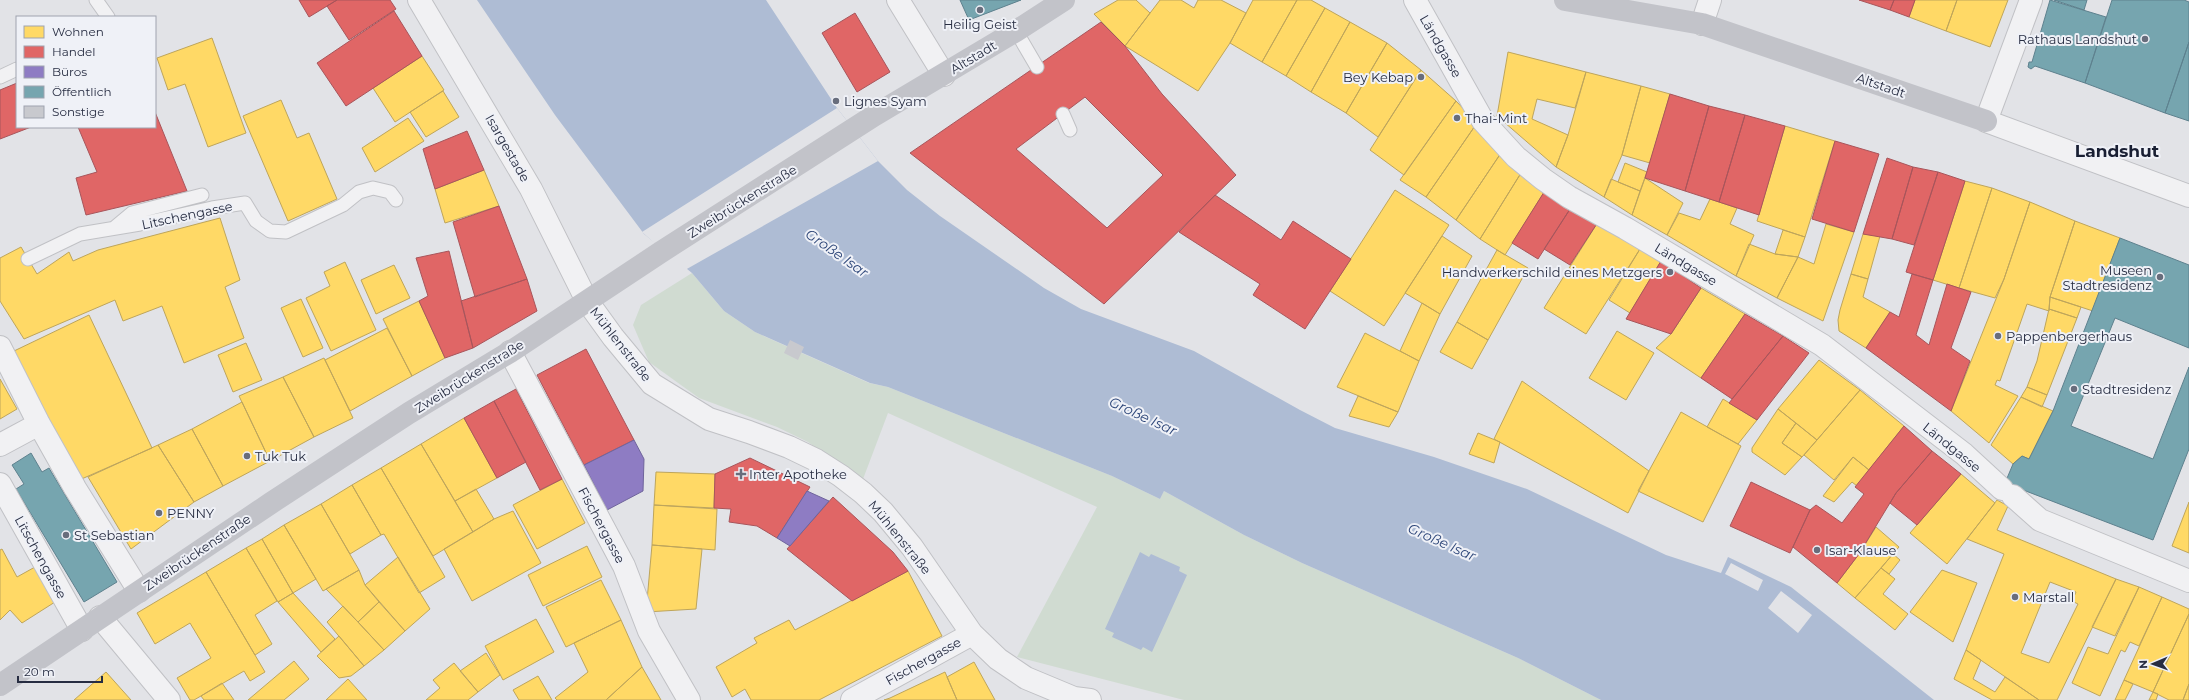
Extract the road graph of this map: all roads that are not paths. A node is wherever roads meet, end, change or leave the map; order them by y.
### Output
1 (96, 0) edge
2 (419, 0) edge
3 (898, 0) edge
4 (1064, 0) edge
5 (1415, 0) edge
6 (1565, 0) edge
7 (1710, 0) edge
8 (2032, 0) edge
9 (107, 16) edge
10 (1702, 24) junction
11 (1016, 31) junction
12 (1037, 67) dead end
13 (16, 69) edge
14 (944, 75) junction
15 (0, 77) edge
16 (1063, 114) dead end
17 (1986, 121) junction
18 (1070, 130) dead end
19 (202, 195) dead end
20 (2189, 196) edge
21 (396, 200) dead end
22 (114, 228) junction
23 (28, 259) dead end
24 (588, 301) junction
25 (0, 347) edge
26 (510, 352) junction
27 (39, 424) junction
28 (0, 444) edge
29 (0, 484) edge
30 (2189, 581) edge
31 (139, 591) junction
32 (100, 617) junction
33 (82, 630) junction
34 (972, 634) junction
35 (0, 685) edge
36 (169, 700) edge
37 (689, 700) edge
38 (852, 700) edge
39 (1090, 700) edge

1 - 9 lane
2 - 24 street, Isargestade
3 - 14 street
4 - 11 street, Altstadt
5 - 30 street, Ländgasse
6 - 10 street, Altstadt
7 - 10 street
8 - 17 street
10 - 17 street, Altstadt
11 - 12 lane
11 - 14 street, Altstadt
13 - 15 lane
14 - 24 street, Zweibrückenstraße
16 - 18 lane
17 - 20 street, Altstadt
19 - 22 lane
21 - 22 lane, Litschengasse
22 - 23 lane, Litschengasse
24 - 26 street, Zweibrückenstraße
24 - 34 street, Mühlenstraße
25 - 27 street
26 - 31 street, Zweibrückenstraße
26 - 37 street, Fischergasse
27 - 28 street
27 - 31 street
29 - 33 street, Litschengasse
31 - 32 street, Zweibrückenstraße
32 - 33 street, Zweibrückenstraße
32 - 36 street
33 - 35 street, Zweibrückenstraße
34 - 38 street, Fischergasse
34 - 39 street, Mühlenstraße

